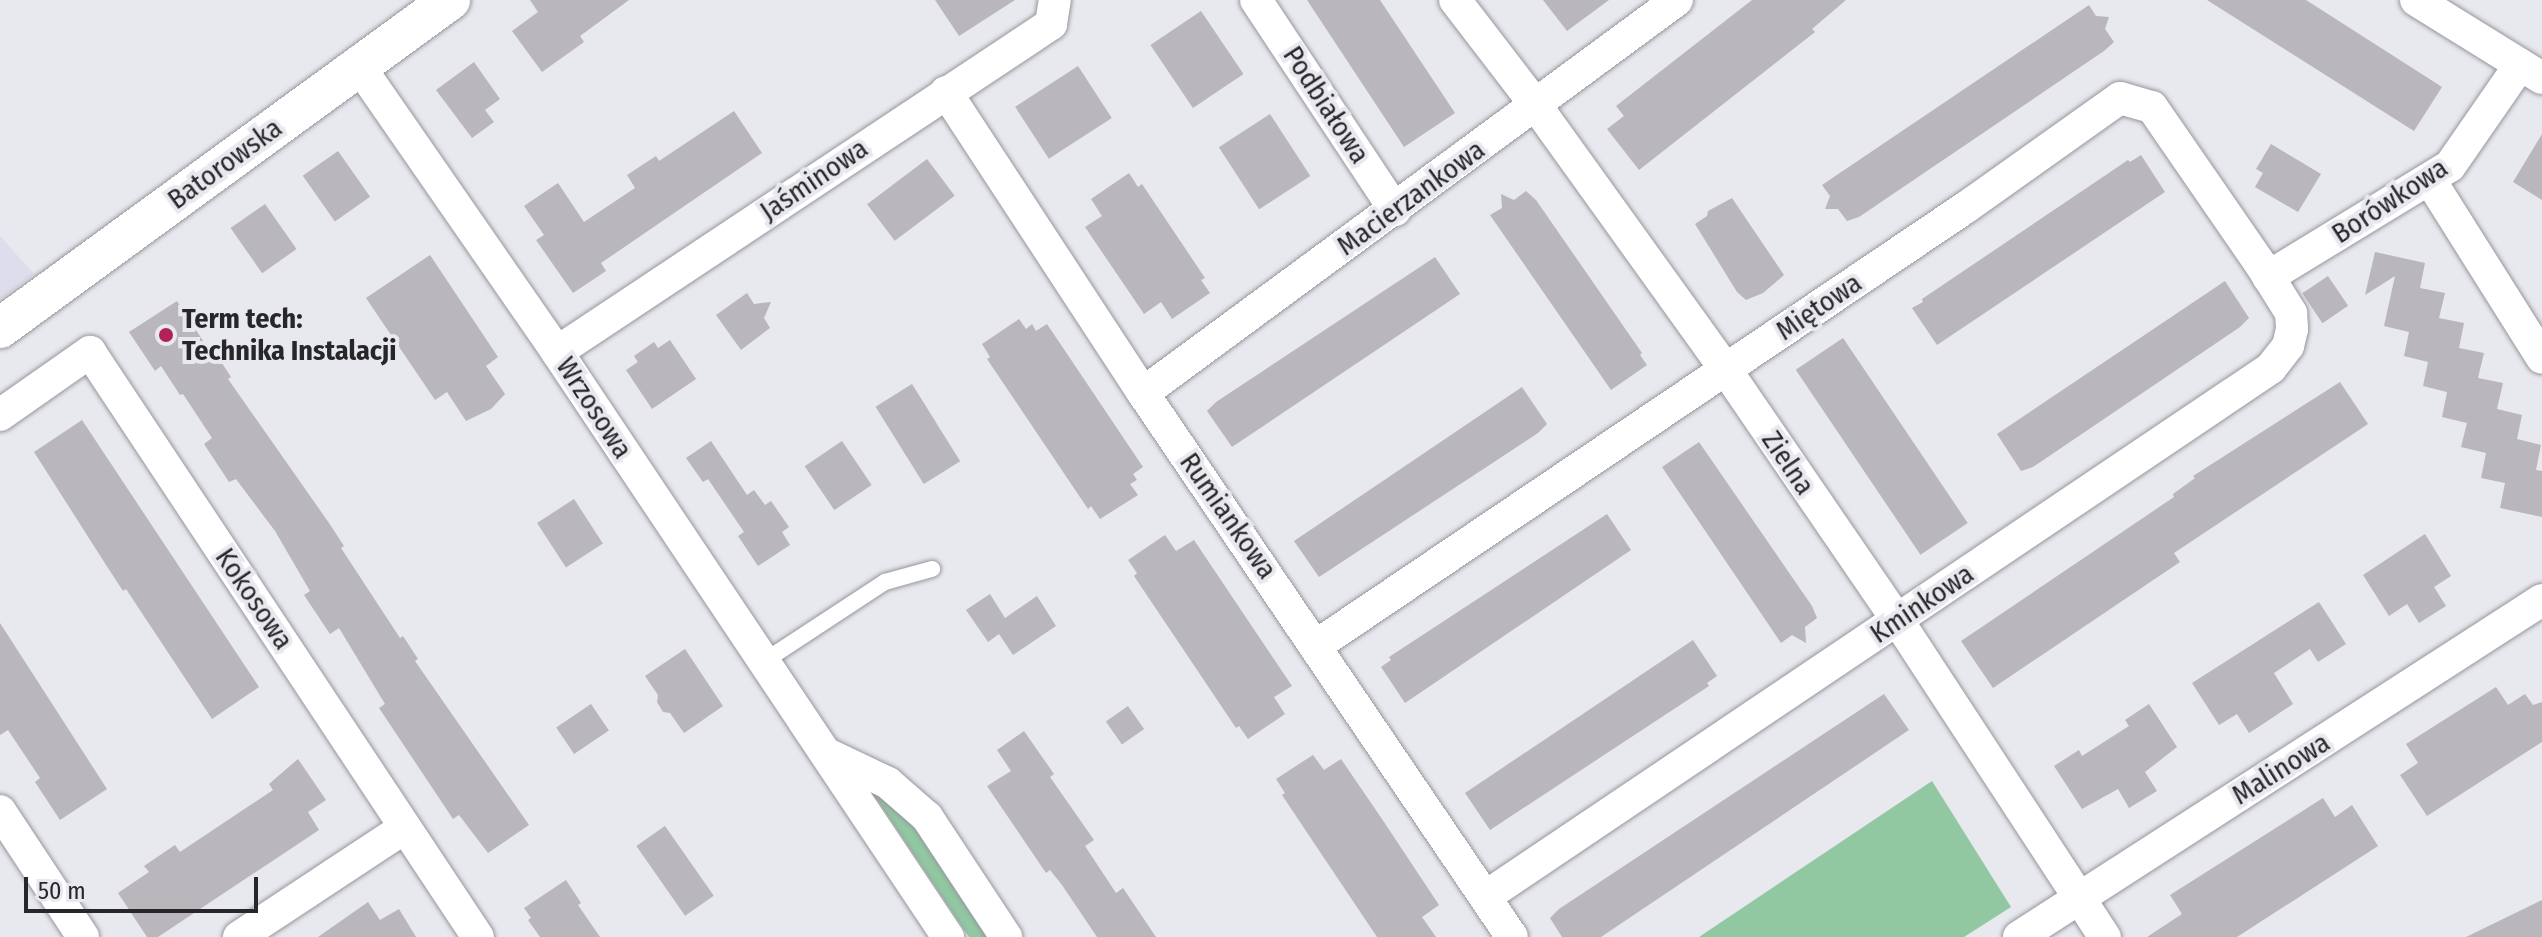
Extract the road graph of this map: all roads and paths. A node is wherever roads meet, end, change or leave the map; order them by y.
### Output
1 (450, 0) edge
2 (1055, 0) edge
3 (1256, 0) edge
4 (1455, 0) edge
5 (2416, 0) edge
6 (1671, 2) edge
7 (359, 66) junction
8 (2531, 72) edge
9 (946, 92) junction
10 (1537, 107) junction
11 (2430, 180) junction
12 (1395, 210) junction
13 (2268, 277) junction
14 (0, 328) edge
15 (557, 352) junction
16 (2542, 358) edge
17 (1726, 370) junction
18 (1143, 393) junction
19 (0, 415) edge
20 (932, 569) dead end
21 (2542, 600) edge
22 (1898, 621) junction
23 (1317, 645) junction
24 (763, 662) junction
25 (824, 752) junction
26 (0, 811) edge
27 (404, 828) junction
28 (1485, 897) junction
29 (2078, 899) junction
30 (83, 937) edge
31 (239, 937) edge
32 (478, 937) edge
33 (948, 937) edge
34 (1006, 937) edge
35 (1512, 937) edge
36 (2019, 937) edge
37 (2105, 937) edge

1 - 7 street, Batorowska
2 - 9 street, Jaśminowa
3 - 12 street, Podbiałowa
4 - 10 street, Zielna
5 - 8 street
6 - 10 street, Macierzankowa
7 - 14 street, Batorowska
7 - 15 street, Wrzosowa
8 - 11 street, Borówkowa
9 - 15 street, Jaśminowa
9 - 18 street, Rumiankowa
10 - 12 street, Macierzankowa
10 - 17 street, Zielna
11 - 13 street, Borówkowa
11 - 16 street
12 - 18 street, Macierzankowa
13 - 17 street, Miętowa
13 - 22 street, Kminkowa
15 - 24 street, Wrzosowa
17 - 22 street, Zielna
17 - 23 street, Miętowa
18 - 23 street, Rumiankowa
19 - 27 street, Kokosowa
20 - 24 lane
21 - 29 street, Malinowa
22 - 28 street, Kminkowa
22 - 29 street, Zielna
23 - 28 street, Rumiankowa
24 - 25 street, Wrzosowa
25 - 33 street, Wrzosowa
25 - 34 street
26 - 30 street
27 - 31 street
27 - 32 street, Kokosowa
28 - 35 street, Rumiankowa
29 - 36 street, Malinowa
29 - 37 street, Zielna

